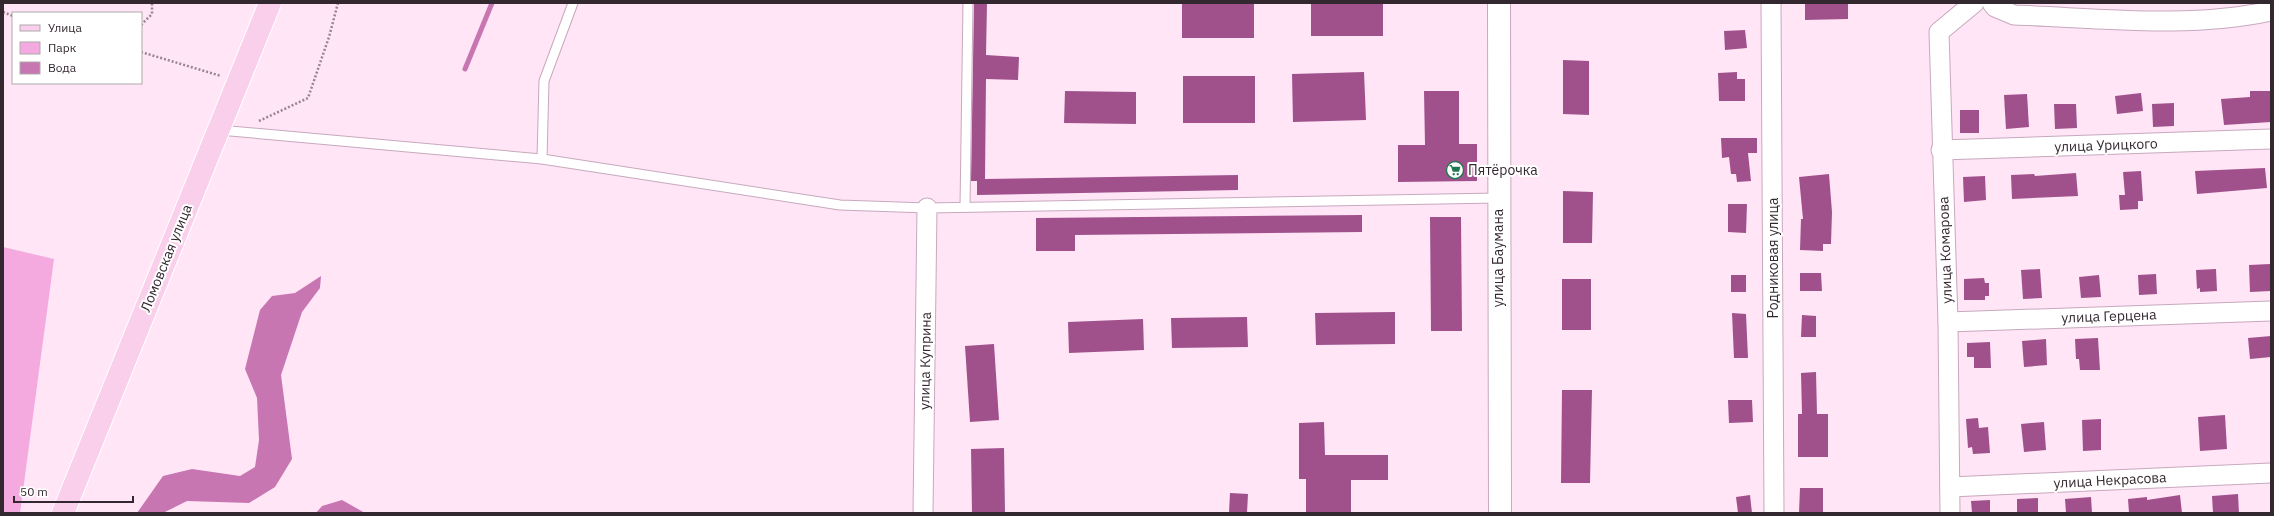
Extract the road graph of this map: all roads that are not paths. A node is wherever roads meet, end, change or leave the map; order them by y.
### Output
1 (270, 3) edge
2 (573, 3) edge
3 (968, 3) edge
4 (1499, 3) edge
5 (1771, 3) edge
6 (1974, 3) edge
7 (1992, 3) edge
8 (2271, 11) edge
9 (2150, 12) edge
10 (227, 131) junction
11 (2271, 139) edge
12 (1941, 150) junction
13 (542, 159) junction
14 (1498, 198) junction
15 (965, 207) junction
16 (927, 208) junction
17 (2271, 311) edge
18 (1948, 322) junction
19 (2271, 473) edge
20 (1950, 487) junction
21 (63, 513) edge
22 (923, 513) edge
23 (1500, 513) edge
24 (1774, 513) edge
25 (1950, 513) edge

1 - 10 main road, Ломовская улица
2 - 13 lane
3 - 15 lane
4 - 14 street, улица Баумана
5 - 24 street, Родниковая улица
6 - 12 street, улица Комарова
7 - 9 street
8 - 9 street
10 - 13 lane
10 - 21 main road, Ломовская улица
11 - 12 street, улица Урицкого
12 - 18 street, улица Комарова
13 - 16 lane
14 - 15 lane
14 - 23 street, улица Баумана
15 - 16 lane
16 - 22 street, улица Куприна
17 - 18 street, улица Герцена
18 - 20 street, улица Комарова
19 - 20 street, улица Некрасова
20 - 25 street, улица Комарова

